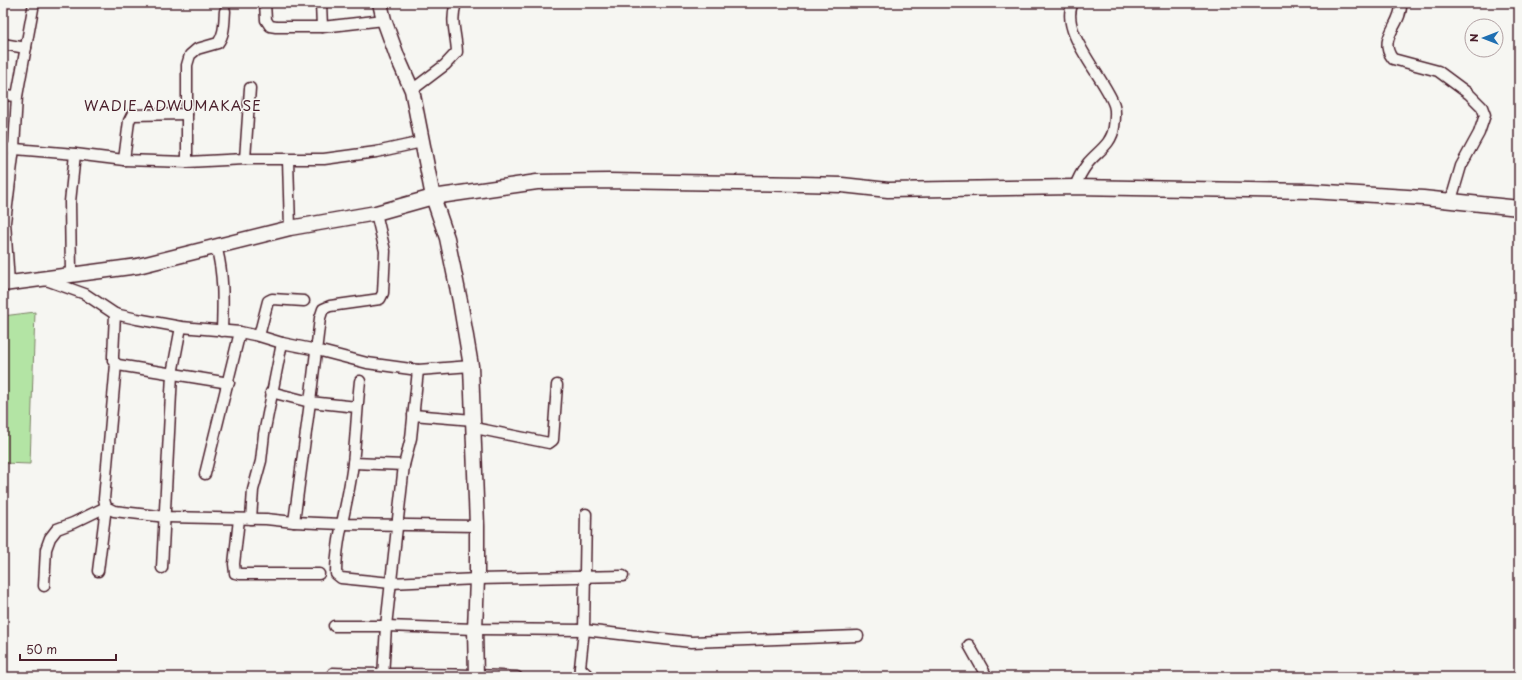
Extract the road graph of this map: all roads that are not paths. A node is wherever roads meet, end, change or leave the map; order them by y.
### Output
1 (34, 3) edge
2 (265, 3) edge
3 (321, 3) edge
4 (380, 3) edge
5 (456, 3) edge
6 (1073, 3) edge
7 (1401, 3) edge
8 (225, 11) dead end
9 (384, 20) junction
10 (322, 27) junction
11 (3, 44) edge
12 (26, 48) junction
13 (250, 88) dead end
14 (412, 90) junction
15 (3, 94) edge
16 (16, 96) junction
17 (187, 114) junction
18 (422, 142) junction
19 (3, 148) edge
20 (14, 148) junction
21 (76, 154) junction
22 (245, 159) junction
23 (124, 160) junction
24 (288, 160) junction
25 (187, 162) junction
26 (1075, 187) junction
27 (432, 197) junction
28 (1450, 200) junction
29 (1519, 208) edge
30 (376, 213) junction
31 (290, 228) junction
32 (216, 246) junction
33 (71, 274) junction
34 (45, 280) junction
35 (6, 284) edge
36 (304, 301) dead end
37 (115, 314) junction
38 (182, 327) junction
39 (222, 331) junction
40 (240, 332) junction
41 (259, 336) junction
42 (282, 343) junction
43 (317, 350) junction
44 (116, 364) junction
45 (472, 366) junction
46 (418, 370) junction
47 (172, 374) junction
48 (360, 381) dead end
49 (229, 383) junction
50 (557, 385) dead end
51 (272, 392) junction
52 (310, 402) junction
53 (357, 407) junction
54 (413, 415) junction
55 (474, 424) junction
56 (353, 463) junction
57 (404, 465) junction
58 (205, 474) dead end
59 (106, 507) junction
60 (586, 514) dead end
61 (166, 516) junction
62 (239, 519) junction
63 (251, 519) junction
64 (294, 522) junction
65 (342, 524) junction
66 (398, 524) junction
67 (477, 526) junction
68 (162, 568) dead end
69 (98, 571) dead end
70 (319, 574) dead end
71 (584, 576) junction
72 (623, 576) dead end
73 (477, 579) junction
74 (391, 583) junction
75 (44, 586) dead end
76 (334, 626) dead end
77 (386, 626) junction
78 (475, 629) junction
79 (584, 630) junction
80 (858, 636) dead end
81 (969, 645) dead end
82 (580, 672) edge
83 (332, 673) dead end
84 (383, 676) edge
85 (476, 676) edge
86 (516, 677) edge
87 (590, 677) edge
88 (987, 677) edge

1 - 12 street
2 - 10 street
3 - 10 street
4 - 9 street
5 - 14 street
6 - 26 street
7 - 28 street
8 - 17 street
9 - 10 street
9 - 14 street
11 - 12 street
12 - 16 street
13 - 22 street
14 - 18 street
15 - 16 street
16 - 20 street
17 - 23 street
17 - 25 street
18 - 24 street
18 - 27 street
19 - 20 street
20 - 21 street
20 - 35 street
21 - 23 street
21 - 33 street
22 - 24 street
22 - 25 street
23 - 25 street
24 - 31 street
26 - 27 street
26 - 28 street
27 - 30 street
27 - 45 street
28 - 29 street
30 - 31 street
30 - 43 street
31 - 32 street
32 - 33 street
32 - 39 street
33 - 34 street
34 - 35 street
34 - 37 street
36 - 41 street
37 - 38 street
37 - 44 street
38 - 39 street
38 - 47 street
39 - 40 street
40 - 41 street
40 - 49 street
41 - 42 street
42 - 43 street
42 - 51 street
43 - 46 street
43 - 52 street
44 - 47 street
44 - 59 street
45 - 46 street
45 - 55 street
46 - 54 street
47 - 49 street
47 - 61 street
48 - 53 street
49 - 58 street
50 - 55 street
51 - 52 street
51 - 63 street
52 - 53 street
52 - 64 street
53 - 56 street
54 - 55 street
54 - 57 street
55 - 67 street
56 - 57 street
56 - 65 street
57 - 66 street
59 - 61 street
59 - 69 street
59 - 75 street
60 - 71 street
61 - 62 street
61 - 68 street
62 - 63 street
62 - 70 street
63 - 64 street
64 - 65 street
65 - 66 street
65 - 74 street
66 - 67 street
66 - 74 street
67 - 73 street
71 - 72 street
71 - 73 street
71 - 79 street
73 - 74 street
73 - 78 street
74 - 77 street
76 - 77 street
77 - 78 street
77 - 84 street
78 - 79 street
78 - 85 street
79 - 80 street
79 - 82 street
81 - 88 street
82 - 87 street
83 - 84 street
84 - 85 street
85 - 86 street

